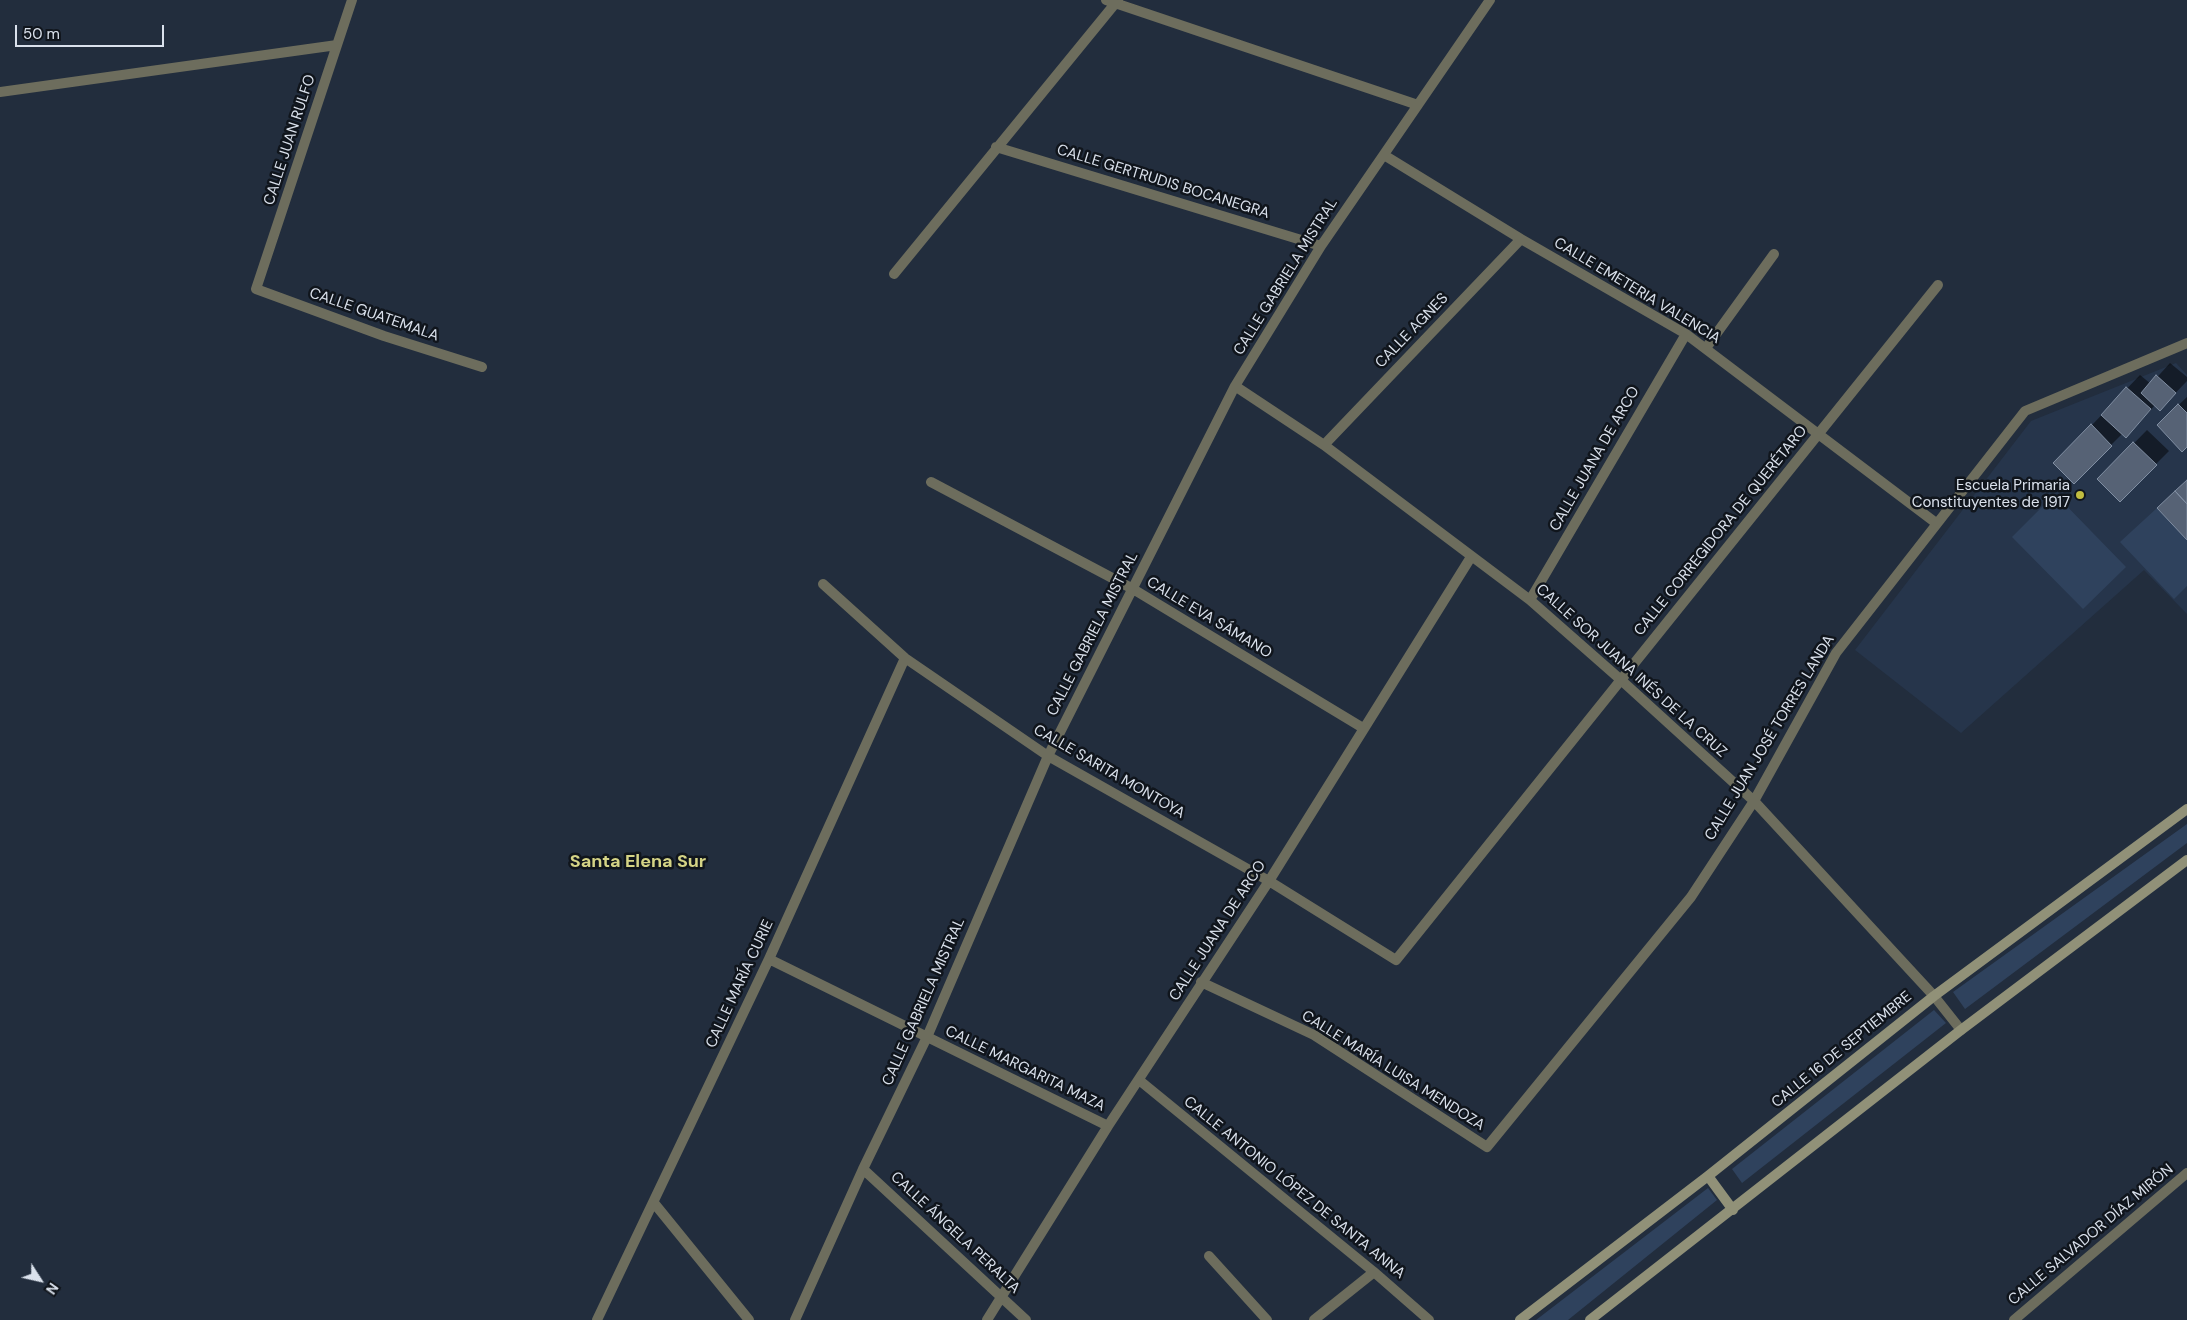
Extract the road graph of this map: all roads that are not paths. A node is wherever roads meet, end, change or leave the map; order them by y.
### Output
1 (352, 0) edge
2 (1490, 0) edge
3 (1113, 1) edge
4 (337, 45) junction
5 (0, 92) edge
6 (1418, 106) junction
7 (996, 147) junction
8 (1384, 154) junction
9 (1521, 238) junction
10 (1321, 246) junction
11 (1774, 254) dead end
12 (894, 274) dead end
13 (1938, 285) dead end
14 (256, 289) joint
15 (1686, 334) junction
16 (2186, 346) edge
17 (1706, 348) junction
18 (482, 368) dead end
19 (1235, 386) junction
20 (1819, 433) junction
21 (1324, 445) junction
22 (931, 482) dead end
23 (1936, 523) junction
24 (1471, 557) junction
25 (823, 584) dead end
26 (1133, 589) junction
27 (1530, 600) junction
28 (905, 658) junction
29 (1621, 680) junction
30 (1363, 728) junction
31 (1048, 756) junction
32 (1754, 801) junction
33 (2187, 809) edge
34 (2187, 860) edge
35 (1269, 881) junction
36 (769, 958) junction
37 (1396, 960) joint
38 (1202, 982) junction
39 (1934, 996) junction
40 (1960, 1030) junction
41 (926, 1038) junction
42 (1139, 1080) junction
43 (1108, 1126) junction
44 (1487, 1147) joint
45 (863, 1170) junction
46 (2187, 1174) edge
47 (1708, 1176) junction
48 (654, 1203) junction
49 (1733, 1210) junction
50 (1209, 1256) dead end
51 (1374, 1272) junction
52 (1002, 1296) junction
53 (597, 1320) edge
54 (749, 1320) edge
55 (795, 1320) edge
56 (987, 1320) edge
57 (1026, 1320) edge
58 (1267, 1320) edge
59 (1314, 1320) edge
60 (1429, 1320) edge
61 (1520, 1320) edge
62 (1590, 1320) edge
63 (2014, 1320) edge

1 - 4 street, CALLE JUAN RULFO
2 - 6 street, CALLE GABRIELA MISTRAL
3 - 6 street
3 - 7 street
4 - 5 street
4 - 14 street, CALLE JUAN RULFO
6 - 8 street, CALLE GABRIELA MISTRAL
7 - 10 street, CALLE GERTRUDIS BOCANEGRA
7 - 12 street
8 - 9 street, CALLE EMETERIA VALENCIA
8 - 10 street, CALLE GABRIELA MISTRAL
9 - 15 street, CALLE EMETERIA VALENCIA
9 - 21 street, CALLE AGNES
10 - 19 street, CALLE GABRIELA MISTRAL
11 - 17 street
13 - 20 street, CALLE CORREGIDORA DE QUERÉTARO
14 - 18 street, CALLE GUATEMALA
15 - 17 street, CALLE EMETERIA VALENCIA
15 - 27 street, CALLE JUANA DE ARCO
16 - 23 street, CALLE JUAN JOSÉ TORRES LANDA
17 - 20 street, CALLE EMETERIA VALENCIA
19 - 21 street, CALLE SOR JUANA INÉS DE LA CRUZ
19 - 26 street, CALLE GABRIELA MISTRAL
20 - 23 street, CALLE EMETERIA VALENCIA
20 - 29 street, CALLE CORREGIDORA DE QUERÉTARO
21 - 24 street, CALLE SOR JUANA INÉS DE LA CRUZ
22 - 26 street, CALLE EVA SÁMANO
23 - 32 street, CALLE JUAN JOSÉ TORRES LANDA
24 - 27 street, CALLE SOR JUANA INÉS DE LA CRUZ
24 - 30 street, CALLE JUANA DE ARCO
25 - 28 street, CALLE SARITA MONTOYA
26 - 30 street, CALLE EVA SÁMANO
26 - 31 street, CALLE GABRIELA MISTRAL
27 - 29 street, CALLE SOR JUANA INÉS DE LA CRUZ
28 - 31 street, CALLE SARITA MONTOYA
28 - 36 street, CALLE MARÍA CURIE
29 - 32 street, CALLE SOR JUANA INÉS DE LA CRUZ
29 - 37 street, CALLE CORREGIDORA DE QUERÉTARO
30 - 35 street, CALLE JUANA DE ARCO
31 - 35 street, CALLE SARITA MONTOYA
31 - 41 street, CALLE GABRIELA MISTRAL
32 - 39 street, CALLE SOR JUANA INÉS DE LA CRUZ
32 - 44 street, CALLE JUAN JOSÉ TORRES LANDA
33 - 39 street, CALLE 16 DE SEPTIEMBRE
34 - 40 street
35 - 37 street, CALLE SARITA MONTOYA
35 - 38 street, CALLE JUANA DE ARCO
36 - 41 street, CALLE MARGARITA MAZA
36 - 48 street, CALLE MARÍA CURIE
38 - 42 street, CALLE JUANA DE ARCO
38 - 44 street, CALLE MARÍA LUISA MENDOZA
39 - 40 street, CALLE SOR JUANA INÉS DE LA CRUZ
39 - 47 street, CALLE 16 DE SEPTIEMBRE
40 - 49 street
41 - 43 street, CALLE MARGARITA MAZA
41 - 45 street, CALLE GABRIELA MISTRAL
42 - 43 street, CALLE JUANA DE ARCO
42 - 51 street, CALLE ANTONIO LÓPEZ DE SANTA ANNA
43 - 52 street, CALLE JUANA DE ARCO
45 - 52 street, CALLE ÁNGELA PERALTA
45 - 55 street, CALLE GABRIELA MISTRAL
46 - 63 street, CALLE SALVADOR DÍAZ MIRÓN
47 - 49 street
47 - 61 street, CALLE 16 DE SEPTIEMBRE
48 - 53 street, CALLE MARÍA CURIE
48 - 54 street
49 - 62 street
50 - 58 street
51 - 59 street
51 - 60 street, CALLE ANTONIO LÓPEZ DE SANTA ANNA
52 - 56 street, CALLE JUANA DE ARCO
52 - 57 street, CALLE ÁNGELA PERALTA

